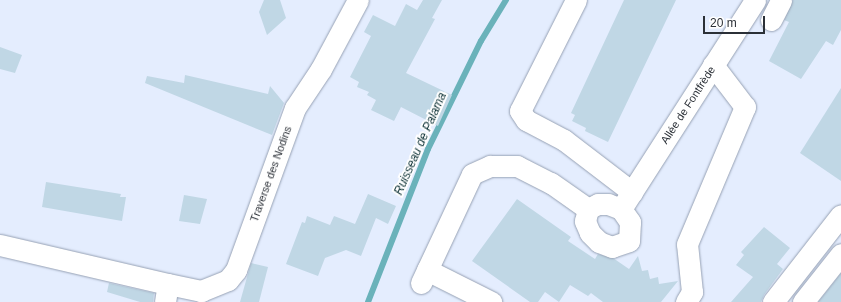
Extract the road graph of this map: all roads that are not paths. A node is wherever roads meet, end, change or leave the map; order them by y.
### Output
1 (358, 0) edge
2 (576, 0) edge
3 (755, 0) edge
4 (781, 0) edge
5 (771, 20) dead end
6 (713, 65) junction
7 (626, 201) junction
8 (588, 209) junction
9 (841, 215) edge
10 (0, 245) edge
11 (841, 254) edge
12 (166, 293) edge
13 (490, 302) edge
14 (686, 302) edge
15 (773, 302) edge
16 (803, 302) edge

1 - 12 street, Traverse des Nodins
2 - 7 street
3 - 6 street, Allée de Fontfrède
4 - 5 street
6 - 7 street, Allée de Fontfrède
6 - 14 street
7 - 8 street
7 - 8 street
8 - 13 street
9 - 15 street
10 - 12 street, Traverse des Nodins
11 - 16 street

